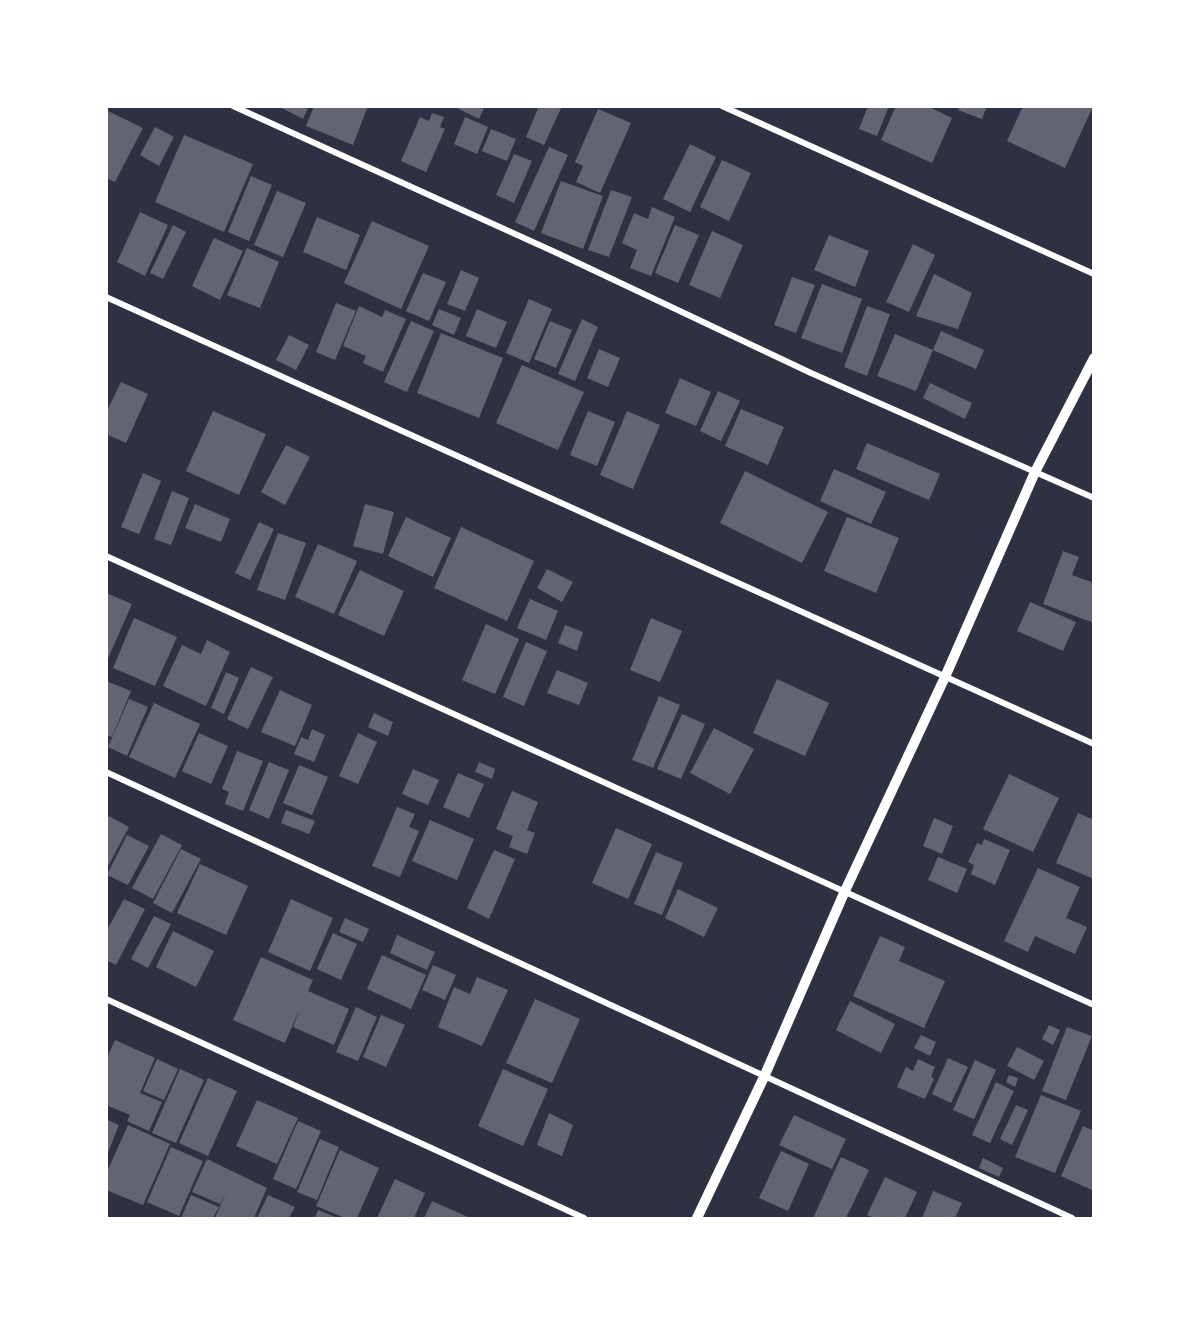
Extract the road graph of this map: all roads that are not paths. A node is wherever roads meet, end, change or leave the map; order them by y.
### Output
1 (233, 106) edge
2 (722, 106) edge
3 (1094, 274) edge
4 (106, 297) edge
5 (1094, 358) edge
6 (1035, 472) junction
7 (1094, 498) edge
8 (106, 556) edge
9 (945, 676) junction
10 (1094, 744) edge
11 (106, 772) edge
12 (844, 892) junction
13 (106, 999) edge
14 (1094, 1005) edge
15 (764, 1077) junction
16 (584, 1218) edge
17 (697, 1218) edge
18 (1072, 1218) edge

1 - 6 street
2 - 3 street
4 - 9 street
5 - 6 street
6 - 7 street
6 - 9 street
8 - 12 street
9 - 10 street
9 - 12 street
11 - 15 street
12 - 14 street
12 - 15 street
13 - 16 street
15 - 17 street
15 - 18 street

